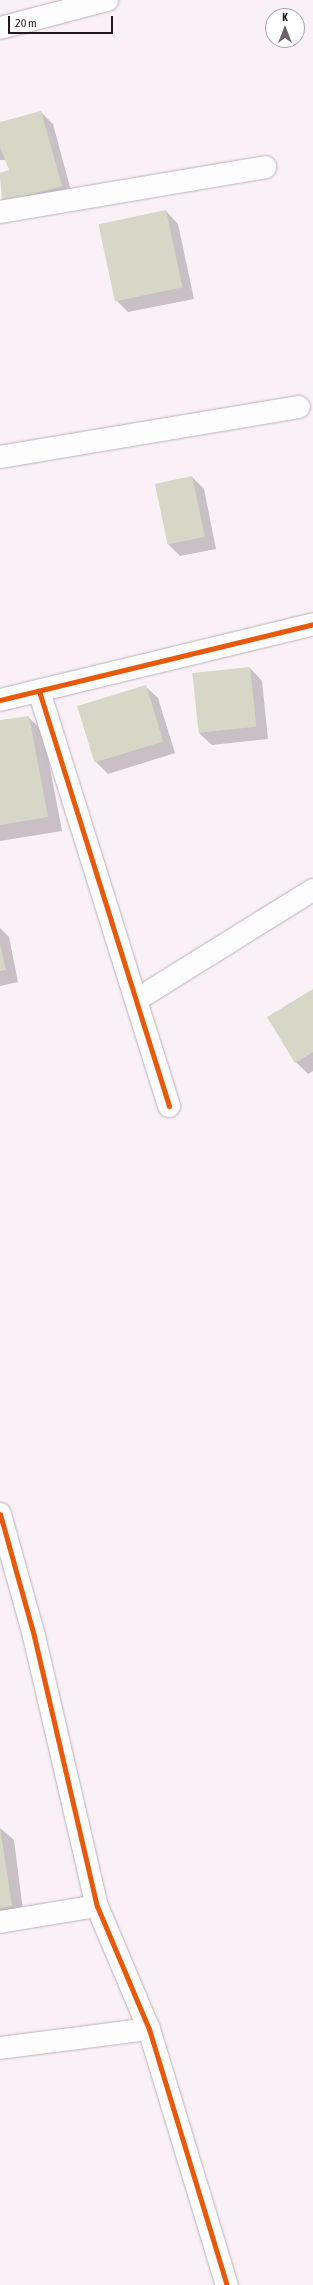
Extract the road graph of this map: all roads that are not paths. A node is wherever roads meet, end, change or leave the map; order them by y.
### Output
1 (107, 0) edge
2 (0, 28) edge
3 (265, 167) dead end
4 (0, 212) edge
5 (299, 407) dead end
6 (0, 456) edge
7 (313, 624) edge
8 (39, 690) junction
9 (0, 700) edge
10 (313, 890) edge
11 (136, 1000) junction
12 (169, 1106) dead end
13 (0, 1514) edge
14 (97, 1906) junction
15 (0, 1922) edge
16 (149, 2029) junction
17 (0, 2048) edge
18 (227, 2285) edge

1 - 2 street
3 - 4 street
5 - 6 street
7 - 8 street
8 - 9 street
8 - 11 street
10 - 11 street
11 - 12 street
13 - 14 street
14 - 15 street
14 - 16 street
16 - 17 street
16 - 18 street

